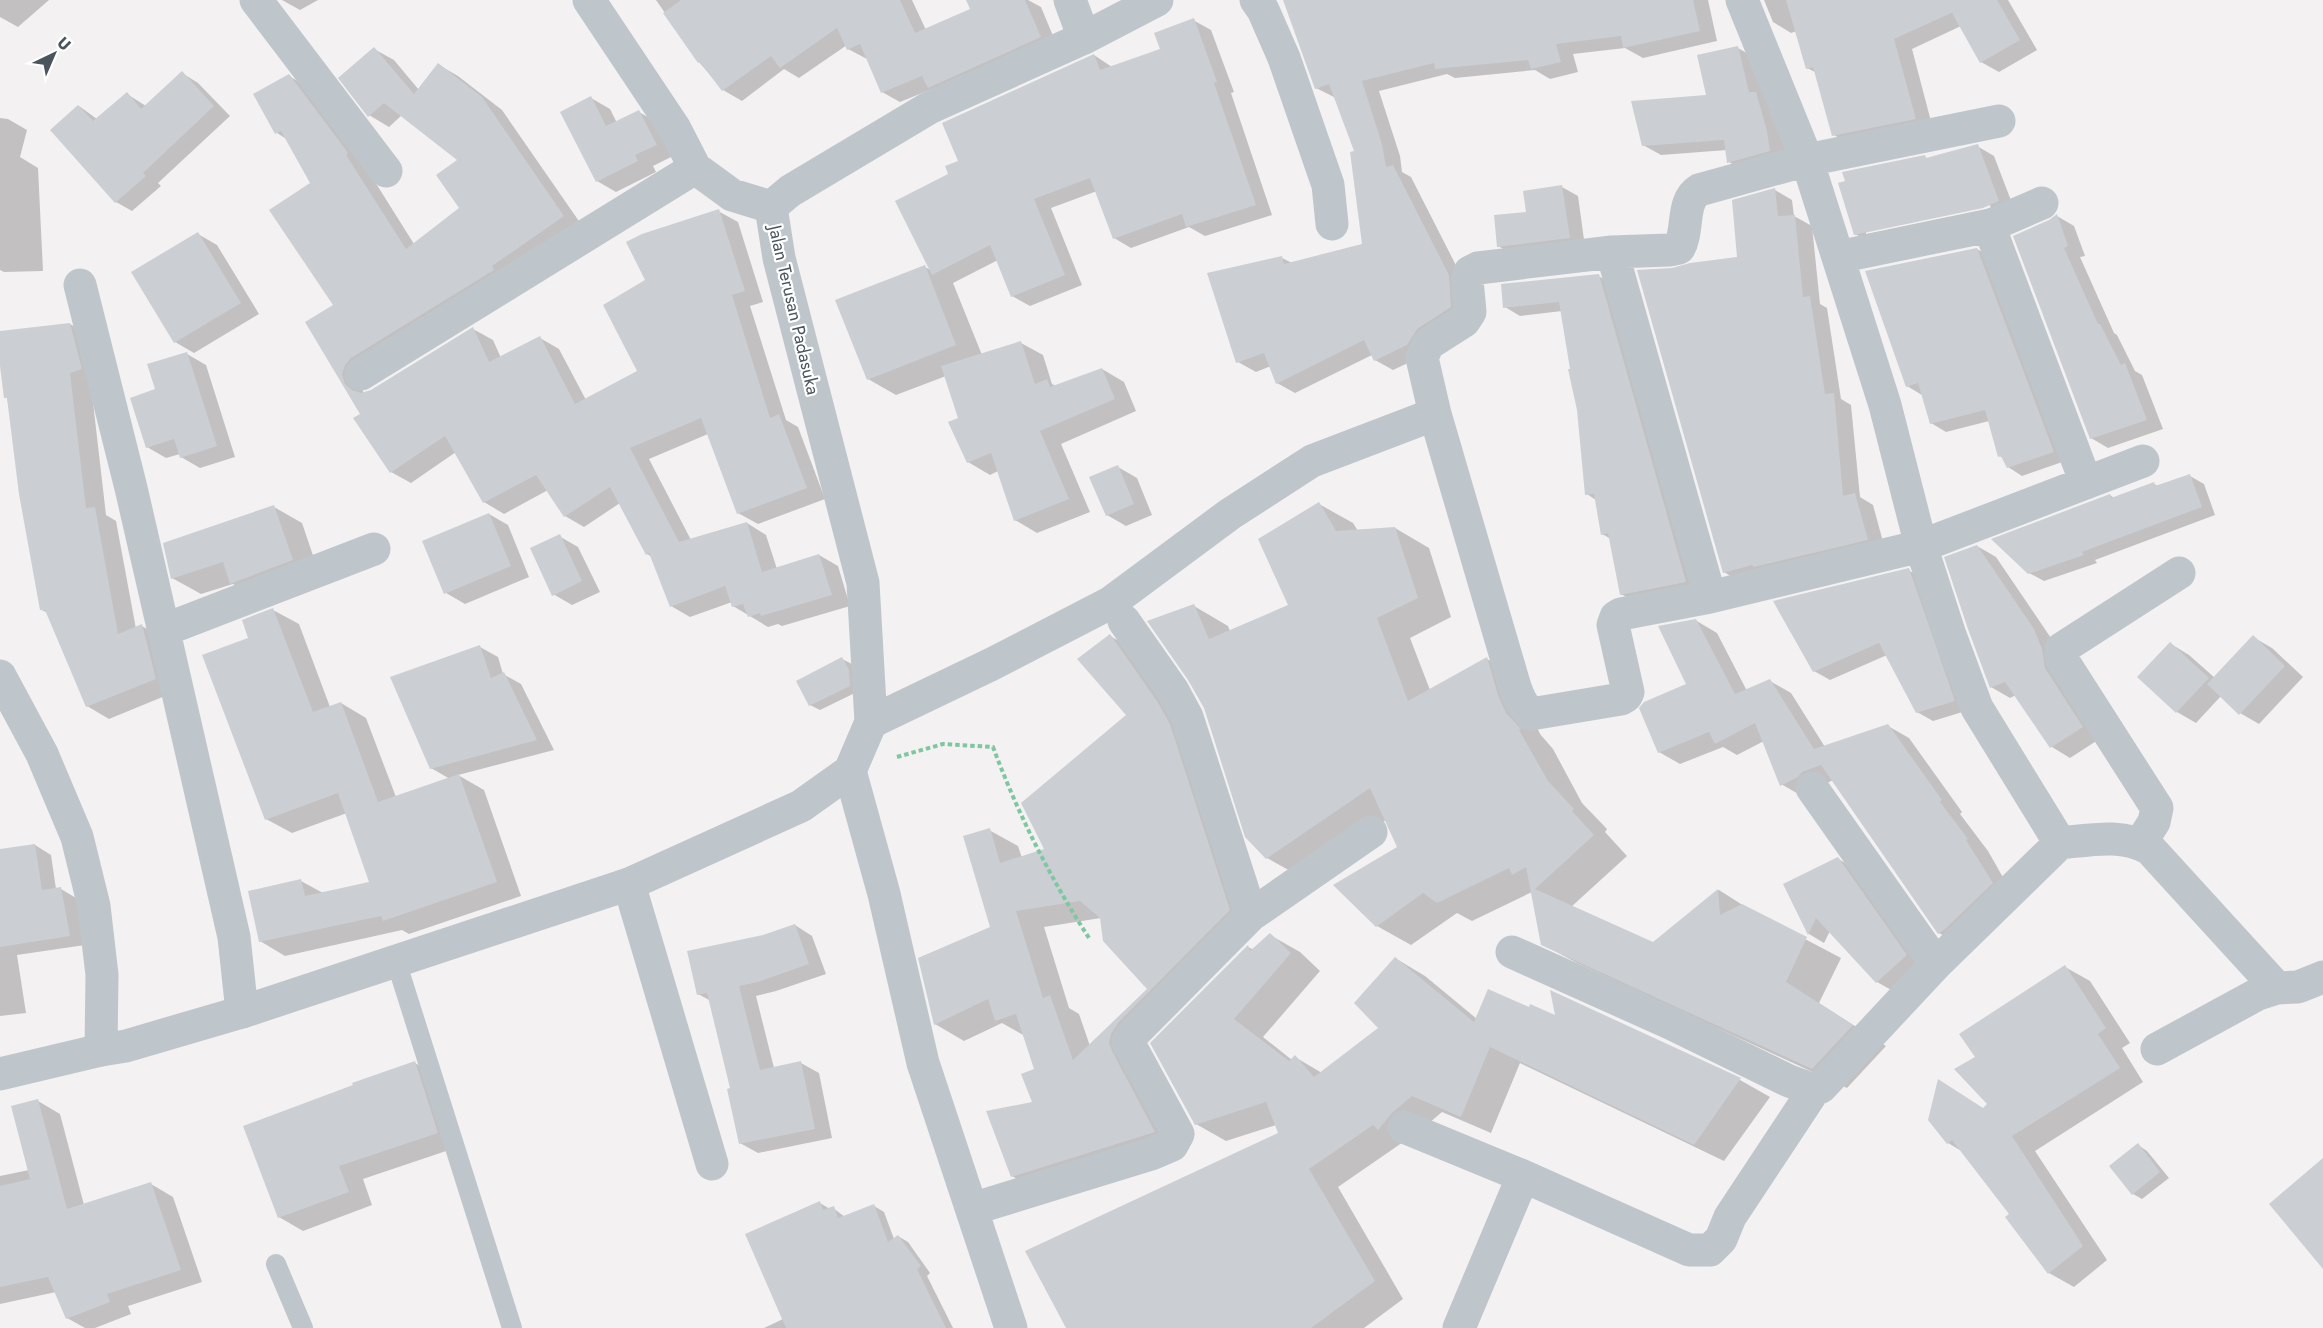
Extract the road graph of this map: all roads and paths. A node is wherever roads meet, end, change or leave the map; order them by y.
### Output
1 (256, 0) edge
2 (589, 0) edge
3 (1070, 0) edge
4 (1157, 0) edge
5 (1256, 0) edge
6 (1742, 0) edge
7 (1084, 38) junction
8 (1999, 121) dead end
9 (1807, 160) junction
10 (695, 168) junction
11 (386, 171) dead end
12 (2042, 202) dead end
13 (771, 207) junction
14 (1332, 224) dead end
15 (1989, 226) junction
16 (1612, 252) junction
17 (1838, 257) junction
18 (80, 285) dead end
19 (361, 374) dead end
20 (1436, 414) junction
21 (2143, 460) dead end
22 (2086, 483) junction
23 (1921, 546) junction
24 (374, 549) dead end
25 (2179, 573) dead end
26 (1710, 597) junction
27 (1124, 621) dead end
28 (164, 630) junction
29 (0, 676) edge
30 (871, 722) junction
31 (850, 771) junction
32 (1812, 788) dead end
33 (1371, 832) dead end
34 (2060, 843) junction
35 (2140, 844) junction
36 (629, 884) junction
37 (1251, 915) junction
38 (1089, 938) dead end
39 (1512, 952) dead end
40 (396, 961) junction
41 (1936, 964) junction
42 (2323, 977) edge
43 (2277, 988) junction
44 (242, 1012) junction
45 (2157, 1049) dead end
46 (101, 1050) junction
47 (0, 1074) edge
48 (1814, 1090) junction
49 (1404, 1127) dead end
50 (712, 1164) dead end
51 (1523, 1176) junction
52 (972, 1209) junction
53 (276, 1264) dead end
54 (303, 1328) edge
55 (512, 1328) edge
56 (1011, 1328) edge
57 (1459, 1328) edge

1 - 11 street
2 - 10 street
3 - 7 street
4 - 7 street, Jalan Terusan Padasuka
5 - 14 street
6 - 9 street
7 - 13 street, Jalan Terusan Padasuka
8 - 9 street
9 - 16 street
9 - 17 street
10 - 13 street
10 - 19 street
12 - 15 street
13 - 30 street, Jalan Terusan Padasuka
15 - 17 street
15 - 22 street
16 - 20 street
16 - 26 street
17 - 23 street
18 - 28 street
20 - 26 street
20 - 30 street
21 - 22 street
22 - 23 street
23 - 26 street
23 - 34 street
24 - 28 street
25 - 35 street
27 - 37 street
28 - 44 street
29 - 46 street
30 - 31 street, Jalan Terusan Padasuka
31 - 36 street
31 - 38 path
31 - 52 street
32 - 41 street
33 - 37 street
34 - 35 street
34 - 41 street
35 - 43 street
36 - 40 street
36 - 50 street
37 - 52 street
39 - 48 street
40 - 44 street
40 - 55 lane
41 - 48 street
42 - 43 street
43 - 45 street
44 - 46 street
46 - 47 street
48 - 51 street
49 - 51 street
51 - 57 street
52 - 56 street
53 - 54 lane

